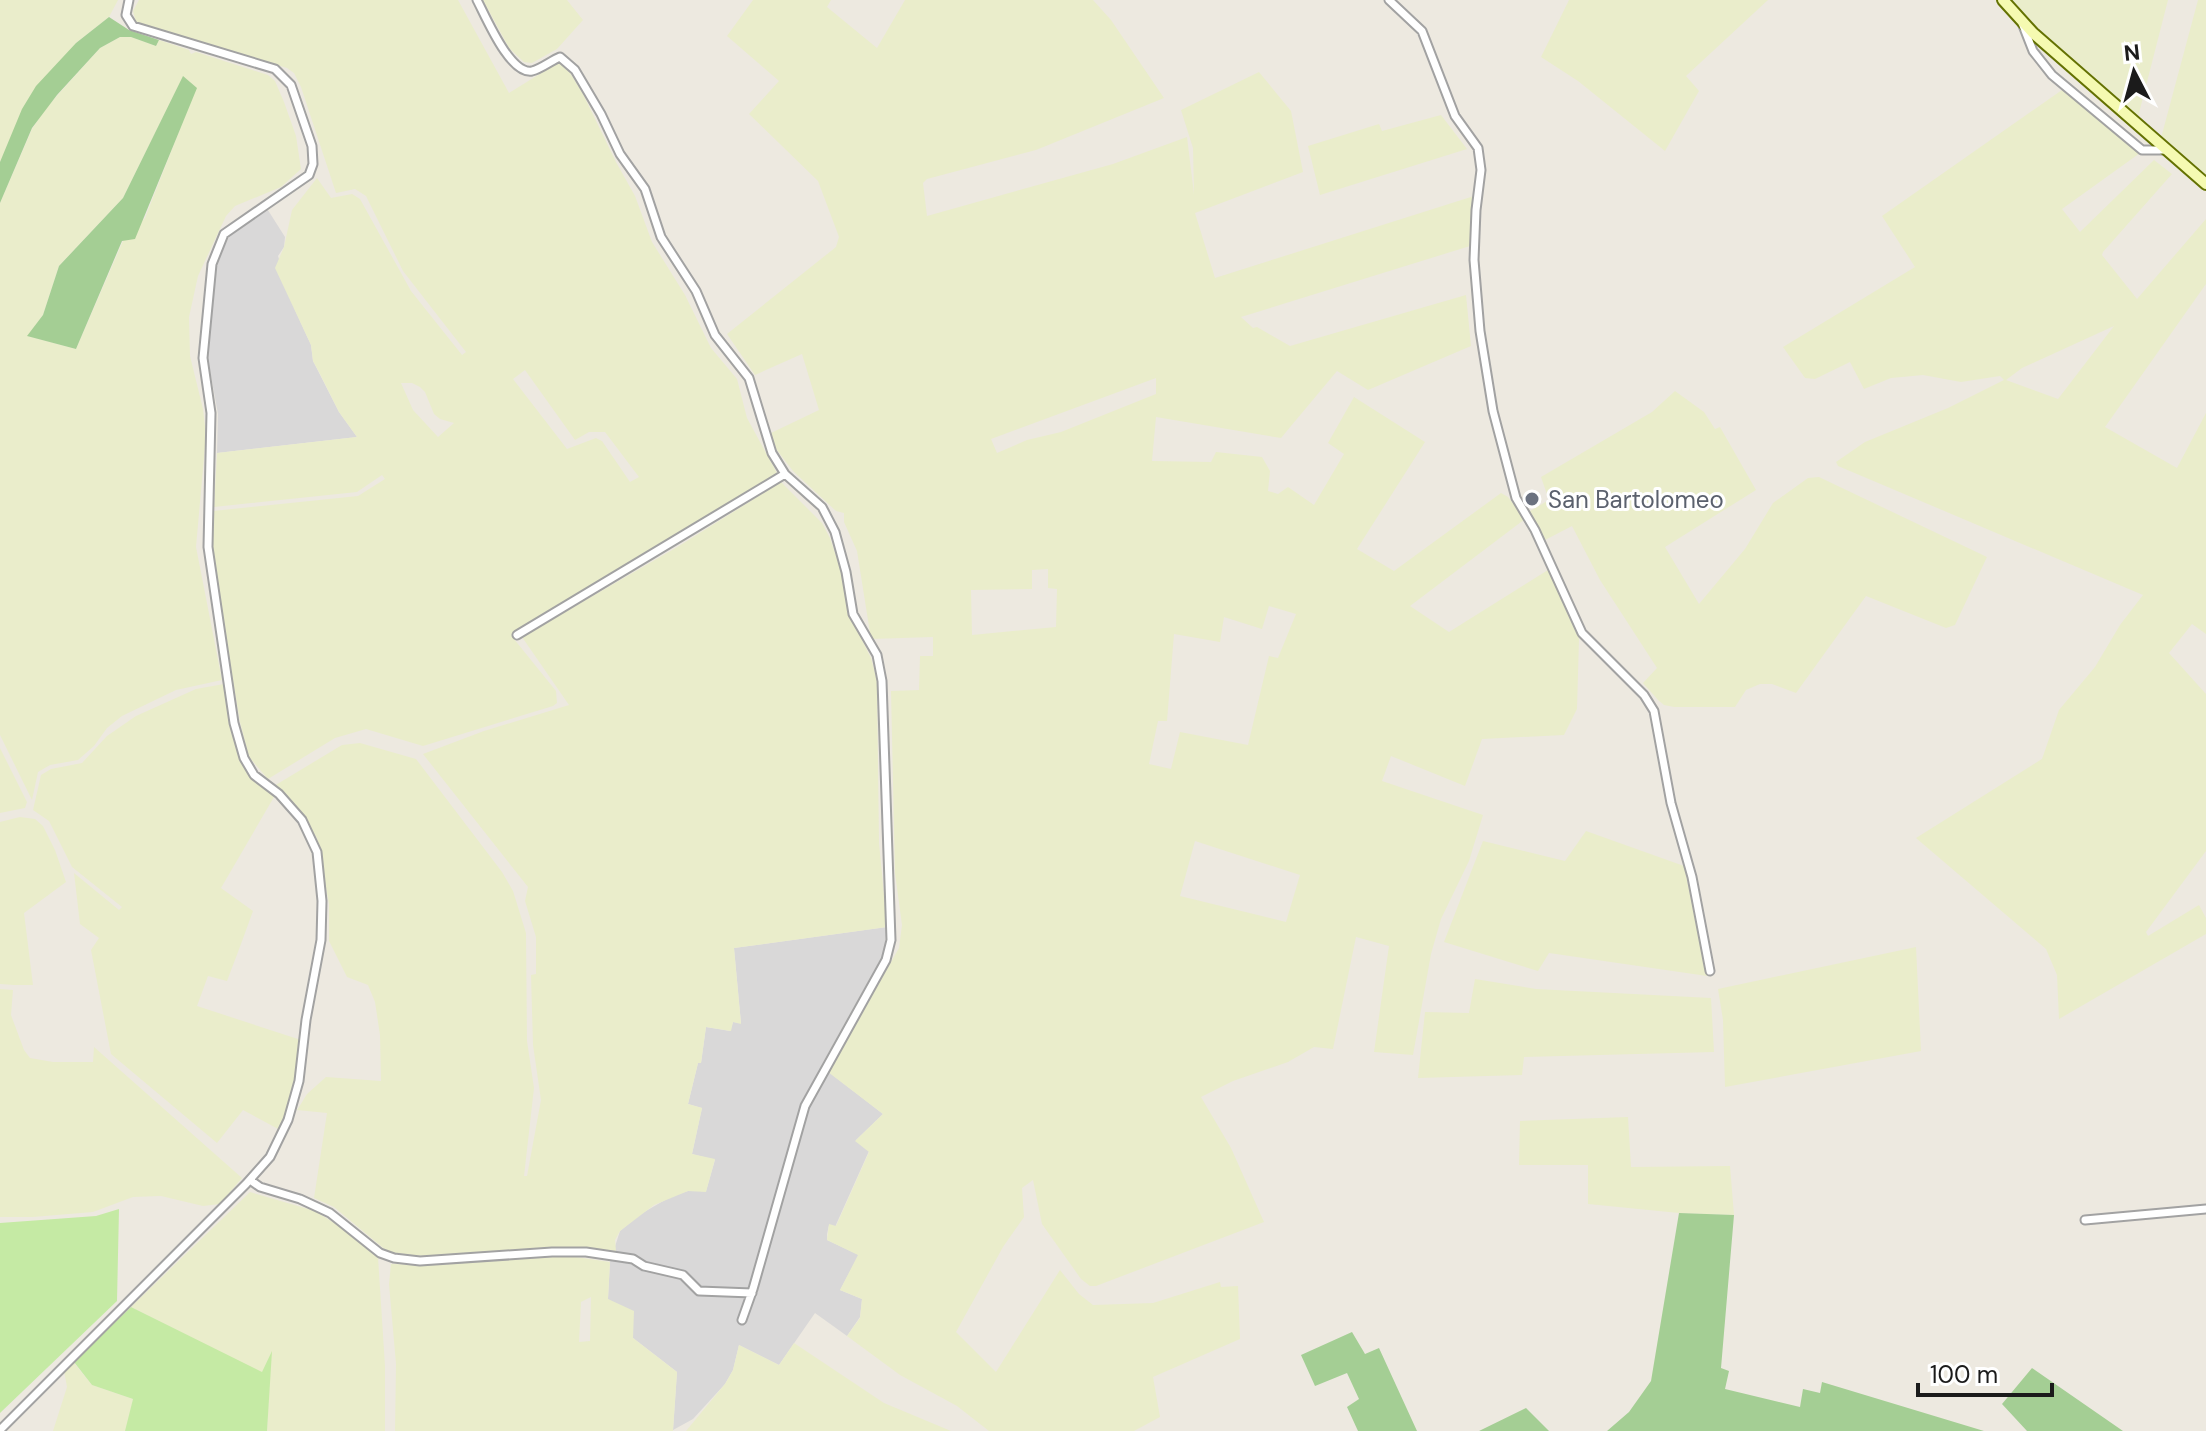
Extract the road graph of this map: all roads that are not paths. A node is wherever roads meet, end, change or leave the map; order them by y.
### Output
1 (129, 0) edge
2 (477, 0) edge
3 (1389, 0) edge
4 (2003, 0) edge
5 (2021, 21) junction
6 (2166, 150) junction
7 (2206, 184) edge
8 (785, 474) junction
9 (517, 635) dead end
10 (1710, 971) dead end
11 (250, 1180) junction
12 (2206, 1209) edge
13 (2085, 1220) dead end
14 (752, 1293) junction
15 (742, 1320) dead end
16 (0, 1430) edge

1 - 11 street
2 - 8 street
3 - 10 street
4 - 5 main road
5 - 6 main road
5 - 6 street
6 - 7 main road
8 - 9 street
8 - 14 street
11 - 14 street
11 - 16 street
12 - 13 street
14 - 15 street

